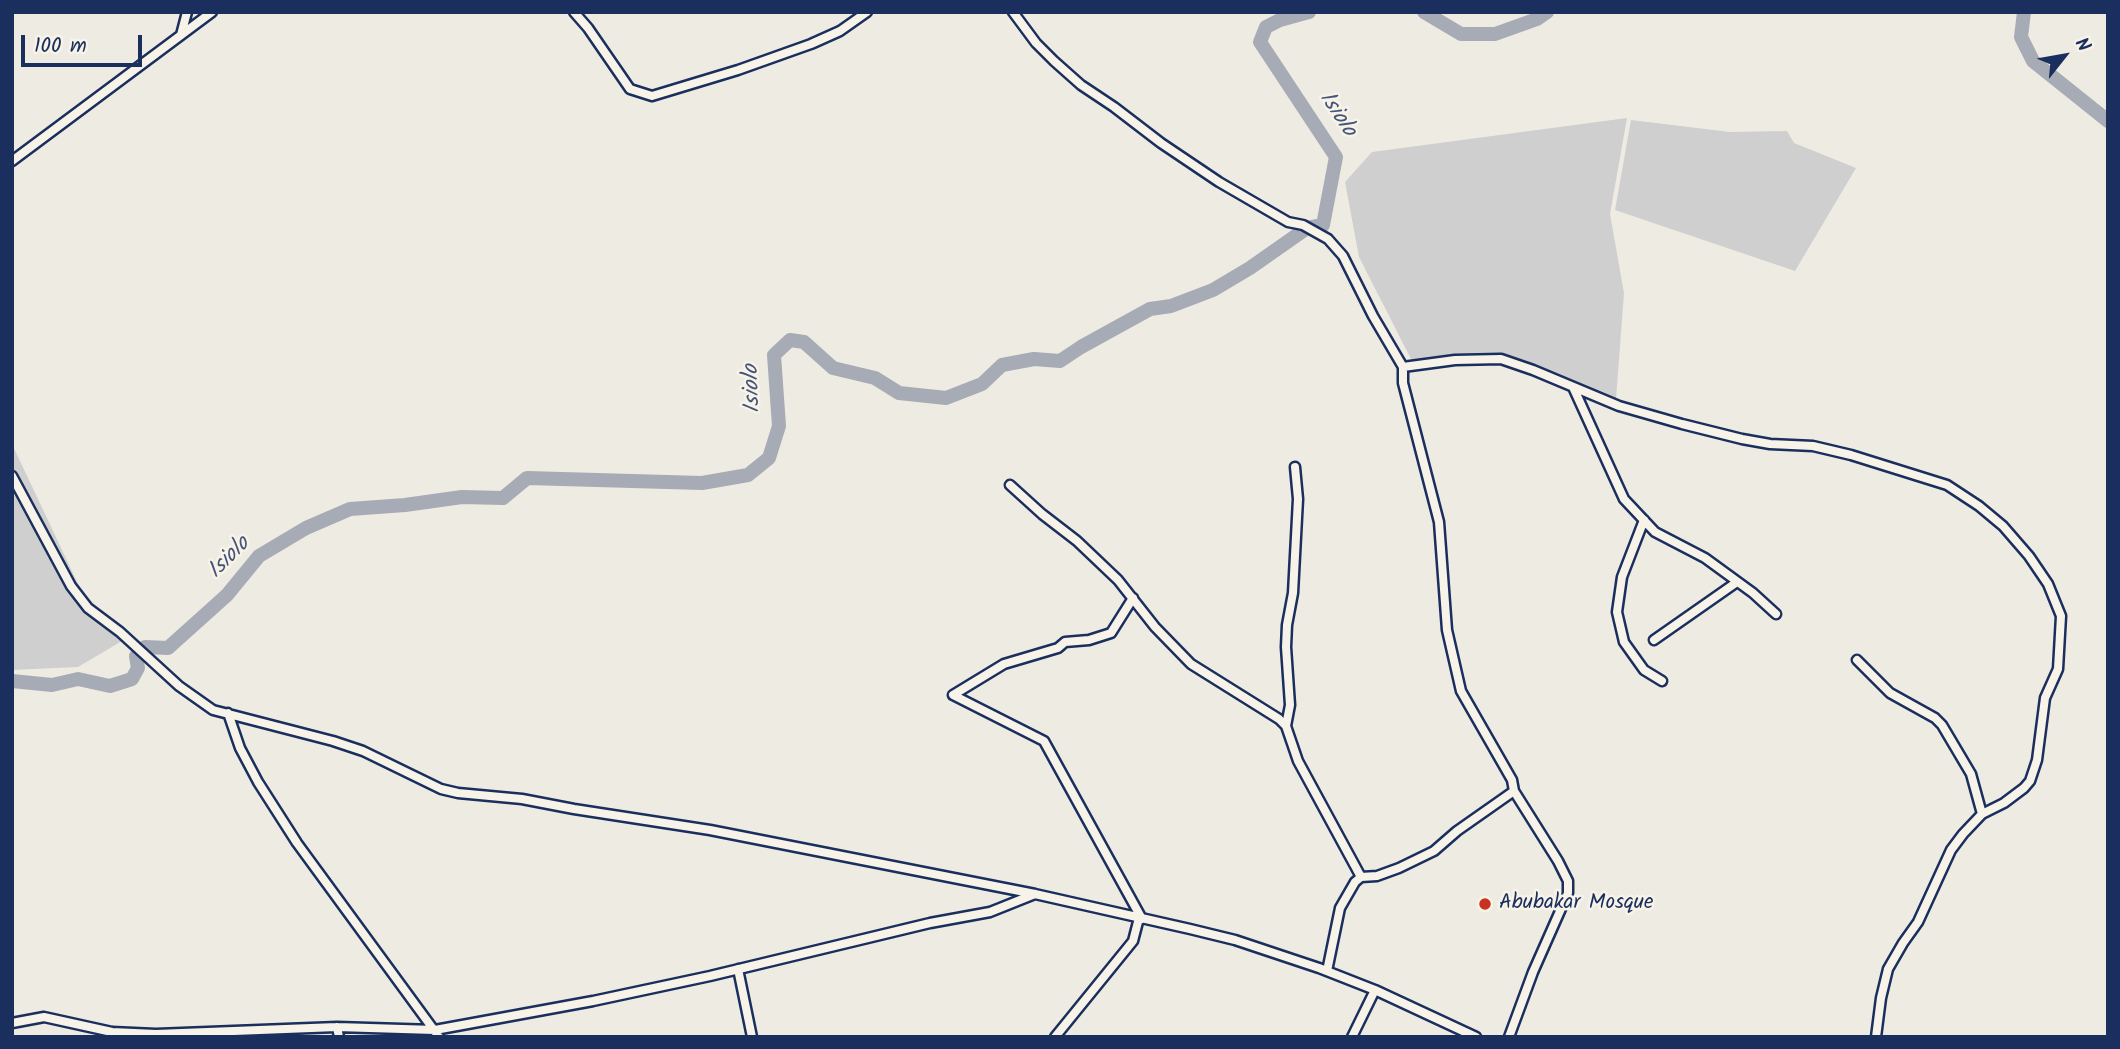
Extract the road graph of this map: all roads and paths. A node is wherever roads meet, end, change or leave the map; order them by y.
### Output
1 (187, 12) edge
2 (212, 12) edge
3 (574, 12) edge
4 (867, 12) edge
5 (1013, 12) edge
6 (181, 35) junction
7 (12, 161) edge
8 (1403, 367) junction
9 (1573, 387) junction
10 (1295, 467) dead end
11 (12, 476) edge
12 (1010, 485) dead end
13 (1644, 520) junction
14 (1737, 582) junction
15 (1133, 598) junction
16 (1776, 614) dead end
17 (1654, 640) dead end
18 (1857, 660) dead end
19 (1662, 681) dead end
20 (228, 713) junction
21 (1286, 726) junction
22 (1514, 791) junction
23 (1982, 814) junction
24 (1361, 877) junction
25 (1035, 894) junction
26 (1141, 919) junction
27 (738, 970) junction
28 (1326, 971) junction
29 (1375, 990) junction
30 (12, 1023) edge
31 (337, 1027) junction
32 (437, 1034) edge
33 (339, 1037) edge
34 (752, 1037) edge
35 (1055, 1037) edge
36 (1352, 1037) edge
37 (1476, 1037) edge
38 (1509, 1037) edge
39 (1876, 1037) edge

1 - 6 street
2 - 6 street
3 - 4 street
5 - 8 street
6 - 7 street
8 - 9 street
8 - 22 street
9 - 13 street
9 - 23 street
10 - 21 street
11 - 20 street
12 - 15 street
13 - 14 street
13 - 19 street
14 - 16 street
14 - 17 street
15 - 21 street
15 - 26 street
18 - 23 street
20 - 25 street
20 - 32 street
21 - 24 street
22 - 24 street
22 - 38 street
23 - 39 street
24 - 28 street
25 - 26 street
25 - 27 street
26 - 28 street
26 - 35 street
27 - 32 street
27 - 34 street
28 - 29 street
29 - 36 street
29 - 37 street
30 - 31 street
31 - 32 street
31 - 33 street

